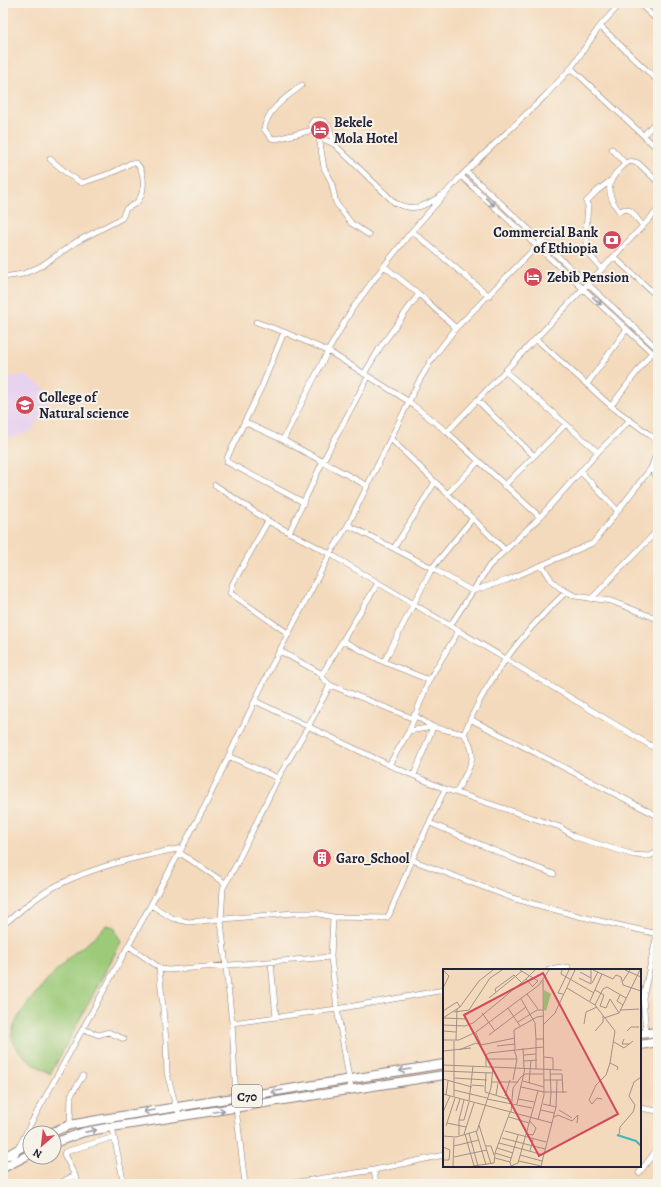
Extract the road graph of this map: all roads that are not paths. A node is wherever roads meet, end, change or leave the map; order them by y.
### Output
1 (621, 3) edge
2 (639, 3) edge
3 (658, 21) edge
4 (600, 26) junction
5 (570, 68) junction
6 (658, 81) edge
7 (302, 85) dead end
8 (658, 119) edge
9 (313, 130) junction
10 (644, 135) junction
11 (318, 137) junction
12 (334, 144) junction
13 (612, 149) dead end
14 (658, 149) edge
15 (50, 160) dead end
16 (625, 164) junction
17 (466, 171) junction
18 (461, 176) junction
19 (610, 181) junction
20 (658, 182) edge
21 (450, 190) junction
22 (658, 210) edge
23 (643, 226) junction
24 (412, 231) junction
25 (369, 235) dead end
26 (541, 242) junction
27 (536, 246) junction
28 (614, 257) junction
29 (384, 266) junction
30 (602, 269) junction
31 (3, 278) edge
32 (585, 286) junction
33 (419, 294) junction
34 (489, 296) junction
35 (658, 297) edge
36 (256, 322) dead end
37 (456, 328) junction
38 (627, 329) junction
39 (284, 332) junction
40 (536, 339) junction
41 (658, 350) edge
42 (328, 351) junction
43 (652, 352) junction
44 (658, 358) edge
45 (506, 372) junction
46 (366, 375) junction
47 (587, 384) junction
48 (477, 400) junction
49 (408, 401) junction
50 (611, 406) junction
51 (629, 421) junction
52 (244, 422) junction
53 (566, 424) junction
54 (447, 432) junction
55 (391, 439) junction
56 (283, 440) junction
57 (658, 441) edge
58 (658, 449) edge
59 (598, 452) junction
60 (534, 456) junction
61 (322, 461) junction
62 (478, 462) junction
63 (651, 468) junction
64 (580, 471) junction
65 (658, 480) edge
66 (435, 482) junction
67 (215, 485) dead end
68 (366, 485) junction
69 (504, 486) junction
70 (448, 493) junction
71 (303, 502) junction
72 (618, 511) junction
73 (473, 518) junction
74 (540, 518) junction
75 (268, 521) junction
76 (348, 525) junction
77 (658, 530) edge
78 (289, 533) junction
79 (394, 548) junction
80 (505, 550) junction
81 (330, 554) junction
82 (542, 565) junction
83 (432, 568) junction
84 (378, 583) junction
85 (472, 591) junction
86 (566, 592) junction
87 (591, 599) junction
88 (414, 605) junction
89 (658, 619) edge
90 (450, 626) junction
91 (459, 630) junction
92 (289, 634) junction
93 (343, 641) junction
94 (280, 651) junction
95 (505, 659) junction
96 (384, 662) junction
97 (322, 674) junction
98 (430, 680) junction
99 (330, 685) junction
100 (255, 700) junction
101 (413, 717) junction
102 (470, 719) junction
103 (308, 726) junction
104 (433, 727) junction
105 (409, 731) junction
106 (464, 734) junction
107 (657, 749) edge
108 (228, 756) junction
109 (389, 765) junction
110 (414, 775) junction
111 (278, 778) junction
112 (445, 789) junction
113 (457, 791) junction
114 (658, 816) edge
115 (430, 823) junction
116 (658, 849) edge
117 (181, 851) junction
118 (412, 860) junction
119 (554, 874) dead end
120 (225, 884) junction
121 (151, 905) junction
122 (333, 917) junction
123 (221, 921) junction
124 (3, 925) edge
125 (658, 934) edge
126 (129, 946) junction
127 (331, 957) junction
128 (271, 962) junction
129 (226, 965) junction
130 (159, 967) junction
131 (568, 967) dead end
132 (555, 969) edge
133 (443, 990) edge
134 (337, 1009) junction
135 (276, 1018) junction
136 (232, 1023) junction
137 (83, 1029) junction
138 (658, 1032) edge
139 (643, 1033) edge
140 (124, 1039) dead end
141 (658, 1042) edge
142 (641, 1045) edge
143 (443, 1064) edge
144 (443, 1075) edge
145 (84, 1076) dead end
146 (350, 1079) junction
147 (351, 1089) junction
148 (236, 1098) junction
149 (176, 1107) junction
150 (236, 1108) junction
151 (641, 1108) edge
152 (658, 1111) edge
153 (181, 1117) junction
154 (70, 1125) junction
155 (112, 1127) junction
156 (62, 1128) edge
157 (114, 1137) junction
158 (62, 1140) edge
159 (22, 1147) edge
160 (19, 1149) junction
161 (658, 1150) edge
162 (443, 1155) edge
163 (22, 1157) edge
164 (3, 1158) edge
165 (12, 1161) junction
166 (3, 1168) edge
167 (374, 1170) junction
168 (639, 1173) dead end
169 (75, 1175) junction
170 (58, 1184) edge
171 (79, 1184) edge
172 (124, 1184) edge
173 (245, 1184) edge
174 (286, 1184) edge
175 (376, 1184) edge

1 - 4 street
2 - 3 street
4 - 5 street
4 - 6 street
5 - 10 street
5 - 17 street
7 - 9 street
8 - 10 street
9 - 11 street
9 - 12 street
10 - 14 street
11 - 12 street
11 - 25 street
12 - 21 street
13 - 16 street
15 - 31 street
16 - 19 street
16 - 20 street
17 - 18 street
17 - 26 street
18 - 21 street
18 -> 27 street
19 - 23 street
19 - 30 street
21 - 24 street
22 - 23 street
23 - 28 street
24 - 29 street
24 - 34 street
26 - 27 street
26 - 32 street
27 - 32 street
27 - 34 street
28 - 30 street
28 - 35 street
29 - 33 street
29 - 42 street
30 - 32 street
32 -> 38 street
32 - 40 street
32 - 41 street
33 - 37 street
33 - 46 street
34 - 37 street
36 - 39 street
37 - 49 street
38 - 43 street
38 - 47 street
39 - 42 street
39 - 52 street
40 - 45 street
40 - 47 street
42 - 46 street
42 - 56 street
43 - 44 street
43 - 50 street
45 - 48 street
45 - 53 street
46 - 49 street
46 - 61 street
47 - 50 street
48 - 54 street
48 - 60 street
49 - 54 street
49 - 55 street
50 - 51 street
51 - 57 street
51 - 59 street
52 - 56 street
52 - 71 street
53 - 59 street
53 - 60 street
54 - 62 street
55 - 66 street
55 - 68 street
56 - 61 street
58 - 63 street
59 - 64 street
60 - 69 street
61 - 68 street
61 - 71 street
62 - 69 street
62 - 70 street
63 - 65 street
63 - 72 street
64 - 72 street
64 - 74 street
66 - 70 street
66 - 79 street
67 - 75 street
68 - 76 street
69 - 74 street
70 - 73 street
71 - 78 street
72 - 82 street
73 - 80 street
73 - 83 street
74 - 80 street
75 - 78 street
75 - 92 street
76 - 79 street
76 - 81 street
77 - 87 street
78 - 81 street
79 - 83 street
80 - 85 street
81 - 84 street
81 - 92 street
82 - 85 street
82 - 86 street
83 - 85 street
83 - 88 street
84 - 88 street
84 - 93 street
85 - 90 street
86 - 87 street
86 - 95 street
87 - 89 street
88 - 90 street
88 - 96 street
90 - 91 street
91 - 95 street
91 - 98 street
92 - 94 street
93 - 96 street
93 - 97 street
94 - 97 street
94 - 100 street
95 - 102 street
95 - 107 street
96 - 98 street
97 - 99 street
98 - 101 street
99 - 101 street
99 - 103 street
100 - 103 street
100 - 108 street
101 - 104 street
101 - 105 street
102 - 106 street
102 - 114 street
103 - 109 street
103 - 111 street
104 - 105 street
104 - 106 street
104 - 110 street
105 - 109 street
106 - 113 street
108 - 111 street
108 - 117 street
109 - 110 street
110 - 112 street
111 - 120 street
112 - 113 street
112 - 115 street
113 - 116 street
115 - 118 street
115 - 119 street
117 - 120 street
117 - 121 street
117 - 124 street
118 - 122 street
118 - 125 street
120 - 123 street
121 - 123 street
121 - 126 street
122 - 123 street
122 - 127 street
123 - 129 street
125 - 139 street
126 - 130 street
126 - 137 street
127 - 128 street
127 - 134 street
128 - 129 street
128 - 135 street
129 - 130 street
129 - 136 street
130 - 149 street
131 - 132 street
133 - 134 street
134 - 135 street
134 - 146 street
135 - 136 street
136 - 148 street
137 - 140 street
137 - 160 street
138 - 139 highway
141 - 142 highway
143 -> 146 highway, C70
144 - 147 highway, C70
145 - 154 street
146 - 147 street
146 -> 148 highway, C70
147 - 150 highway, C70
148 - 149 highway, C70
149 - 153 street
149 -> 154 highway, C70
153 -> 150 highway, C70
150 - 173 street
151 - 152 street
153 - 155 highway, C70
154 - 156 highway, C70
155 - 157 street
158 -> 155 highway, C70
157 - 169 street
157 - 172 street
159 - 160 highway
160 - 164 highway
160 - 165 street
161 - 168 street
162 - 167 street
163 - 165 highway
165 - 166 highway
167 - 174 street
167 - 175 street
169 - 170 street
169 - 171 street

